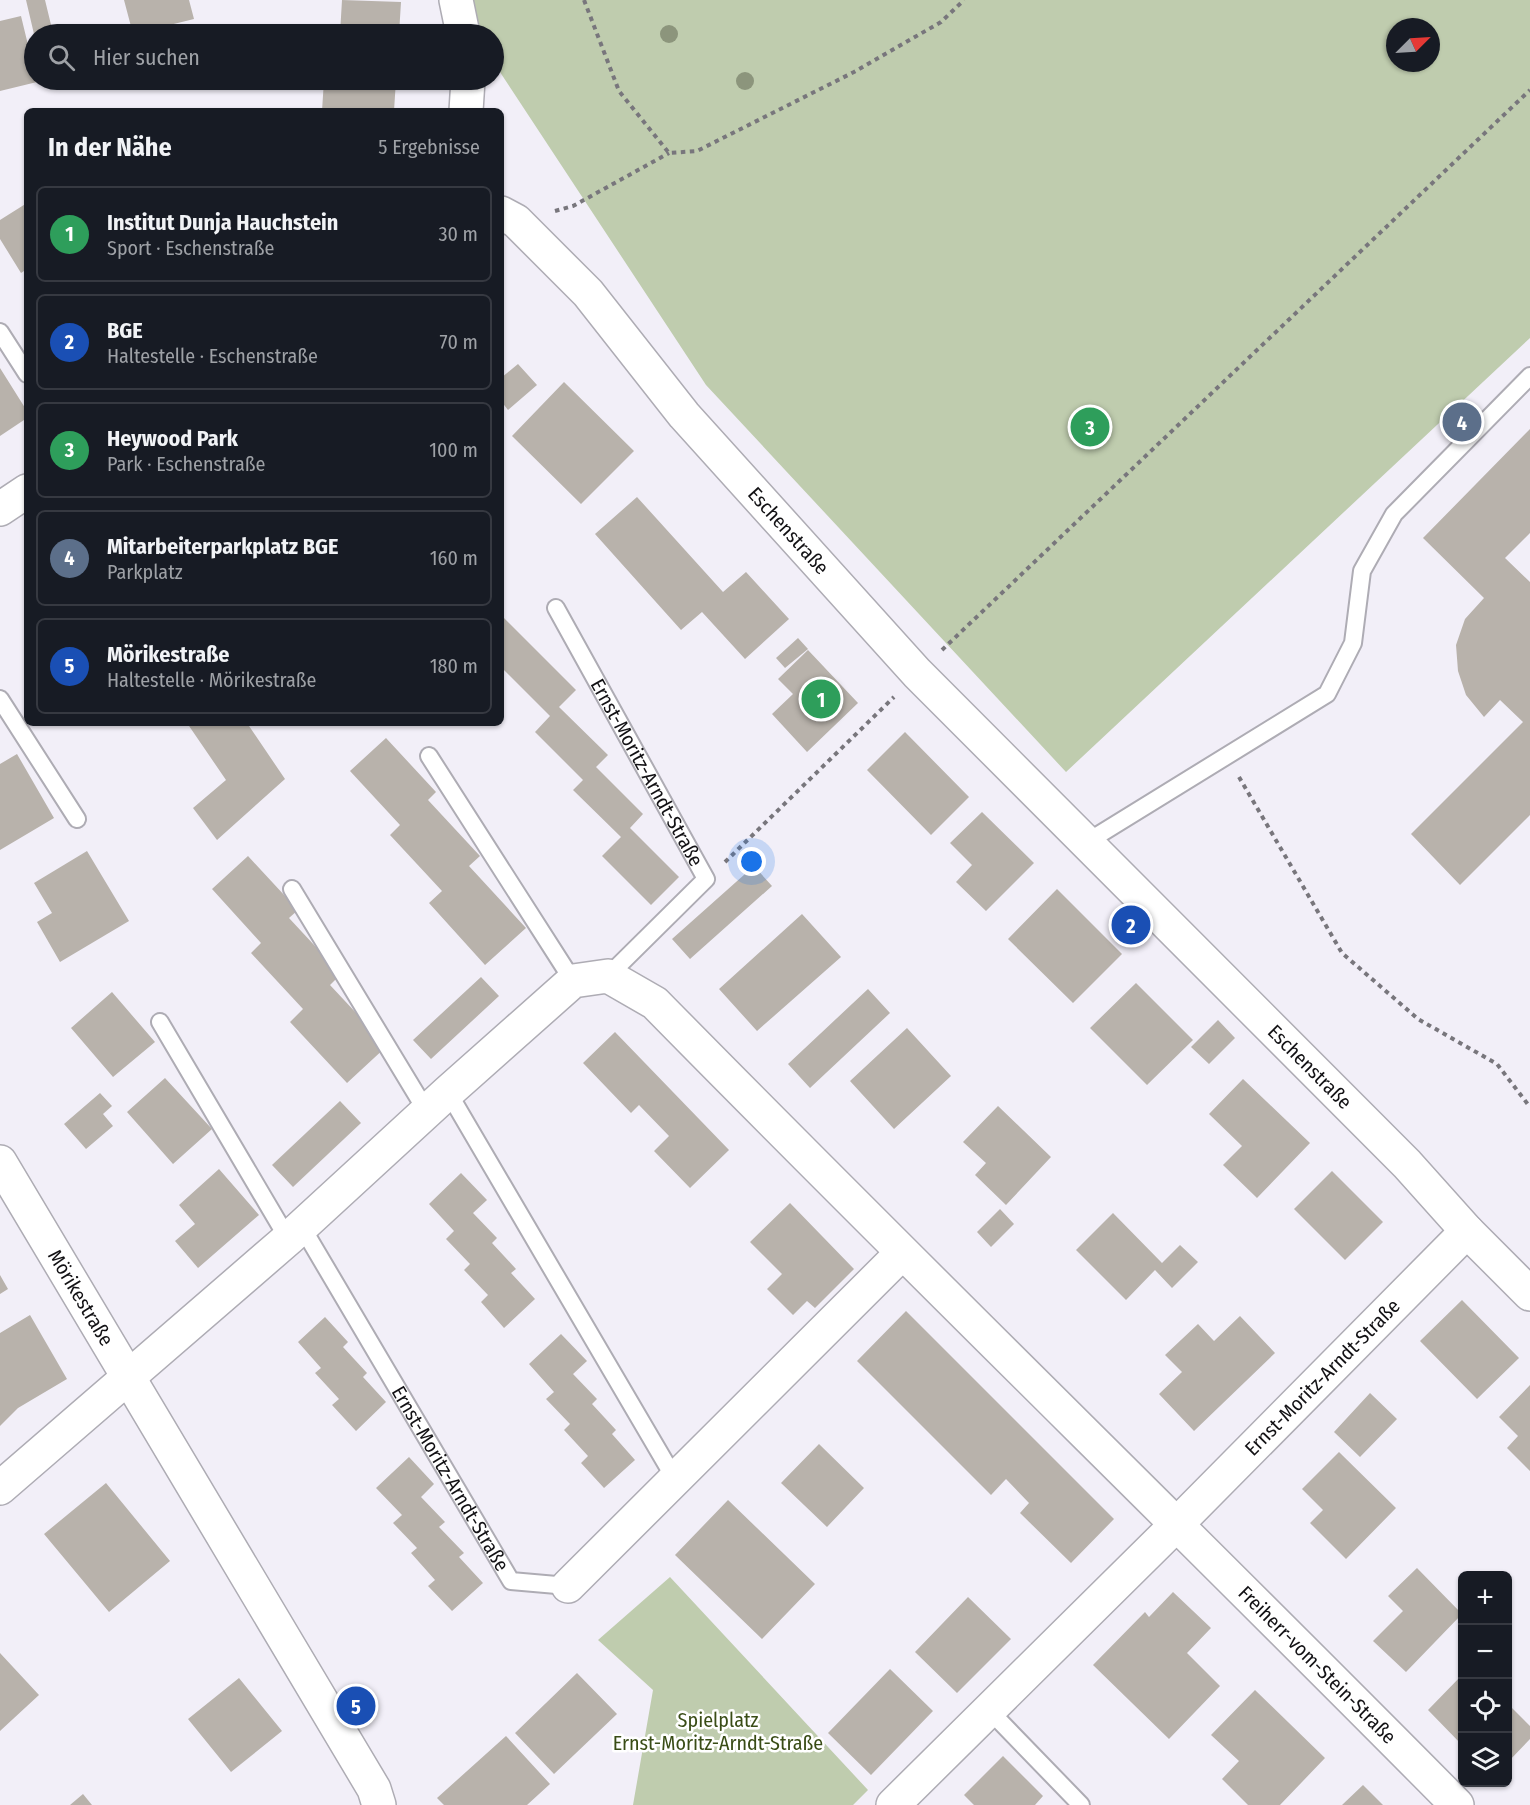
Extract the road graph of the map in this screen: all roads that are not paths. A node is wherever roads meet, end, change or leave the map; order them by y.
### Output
1 (456, 0) edge
2 (461, 24) edge
3 (467, 90) edge
4 (466, 108) edge
5 (508, 217) edge
6 (0, 332) edge
7 (24, 369) edge
8 (1530, 376) edge
9 (24, 494) edge
10 (0, 509) edge
11 (556, 608) dead end
12 (0, 699) edge
13 (429, 756) dead end
14 (77, 819) dead end
15 (1087, 842) junction
16 (292, 889) dead end
17 (608, 976) junction
18 (573, 981) junction
19 (160, 1022) dead end
20 (437, 1102) junction
21 (0, 1162) edge
22 (1467, 1231) junction
23 (295, 1233) junction
24 (902, 1254) junction
25 (1530, 1294) edge
26 (128, 1378) junction
27 (675, 1479) junction
28 (0, 1488) edge
29 (1178, 1523) junction
30 (568, 1586) joint
31 (988, 1710) junction
32 (379, 1805) edge
33 (893, 1805) edge
34 (1081, 1805) edge
35 (1457, 1805) edge

1 - 2 street
3 - 4 street
5 - 15 street, Eschenstraße
6 - 7 lane
8 - 15 lane
9 - 10 street
11 - 17 lane, Ernst-Moritz-Arndt-Straße
12 - 14 lane
13 - 18 lane
15 - 22 street, Eschenstraße
16 - 20 lane
17 - 18 street
17 - 24 street
18 - 20 street
19 - 23 lane, Ernst-Moritz-Arndt-Straße
20 - 23 street
20 - 27 lane
21 - 26 street, Mörikestraße
22 - 25 street, Eschenstraße
22 - 29 street, Ernst-Moritz-Arndt-Straße
23 - 26 street
23 - 30 lane, Ernst-Moritz-Arndt-Straße
24 - 27 street, Ernst-Moritz-Arndt-Straße
24 - 29 street
26 - 28 street
26 - 32 street, Mörikestraße
27 - 30 street, Ernst-Moritz-Arndt-Straße
29 - 31 street, Ernst-Moritz-Arndt-Straße
29 - 35 street, Freiherr-vom-Stein-Straße
31 - 33 street, Ernst-Moritz-Arndt-Straße
31 - 34 lane

